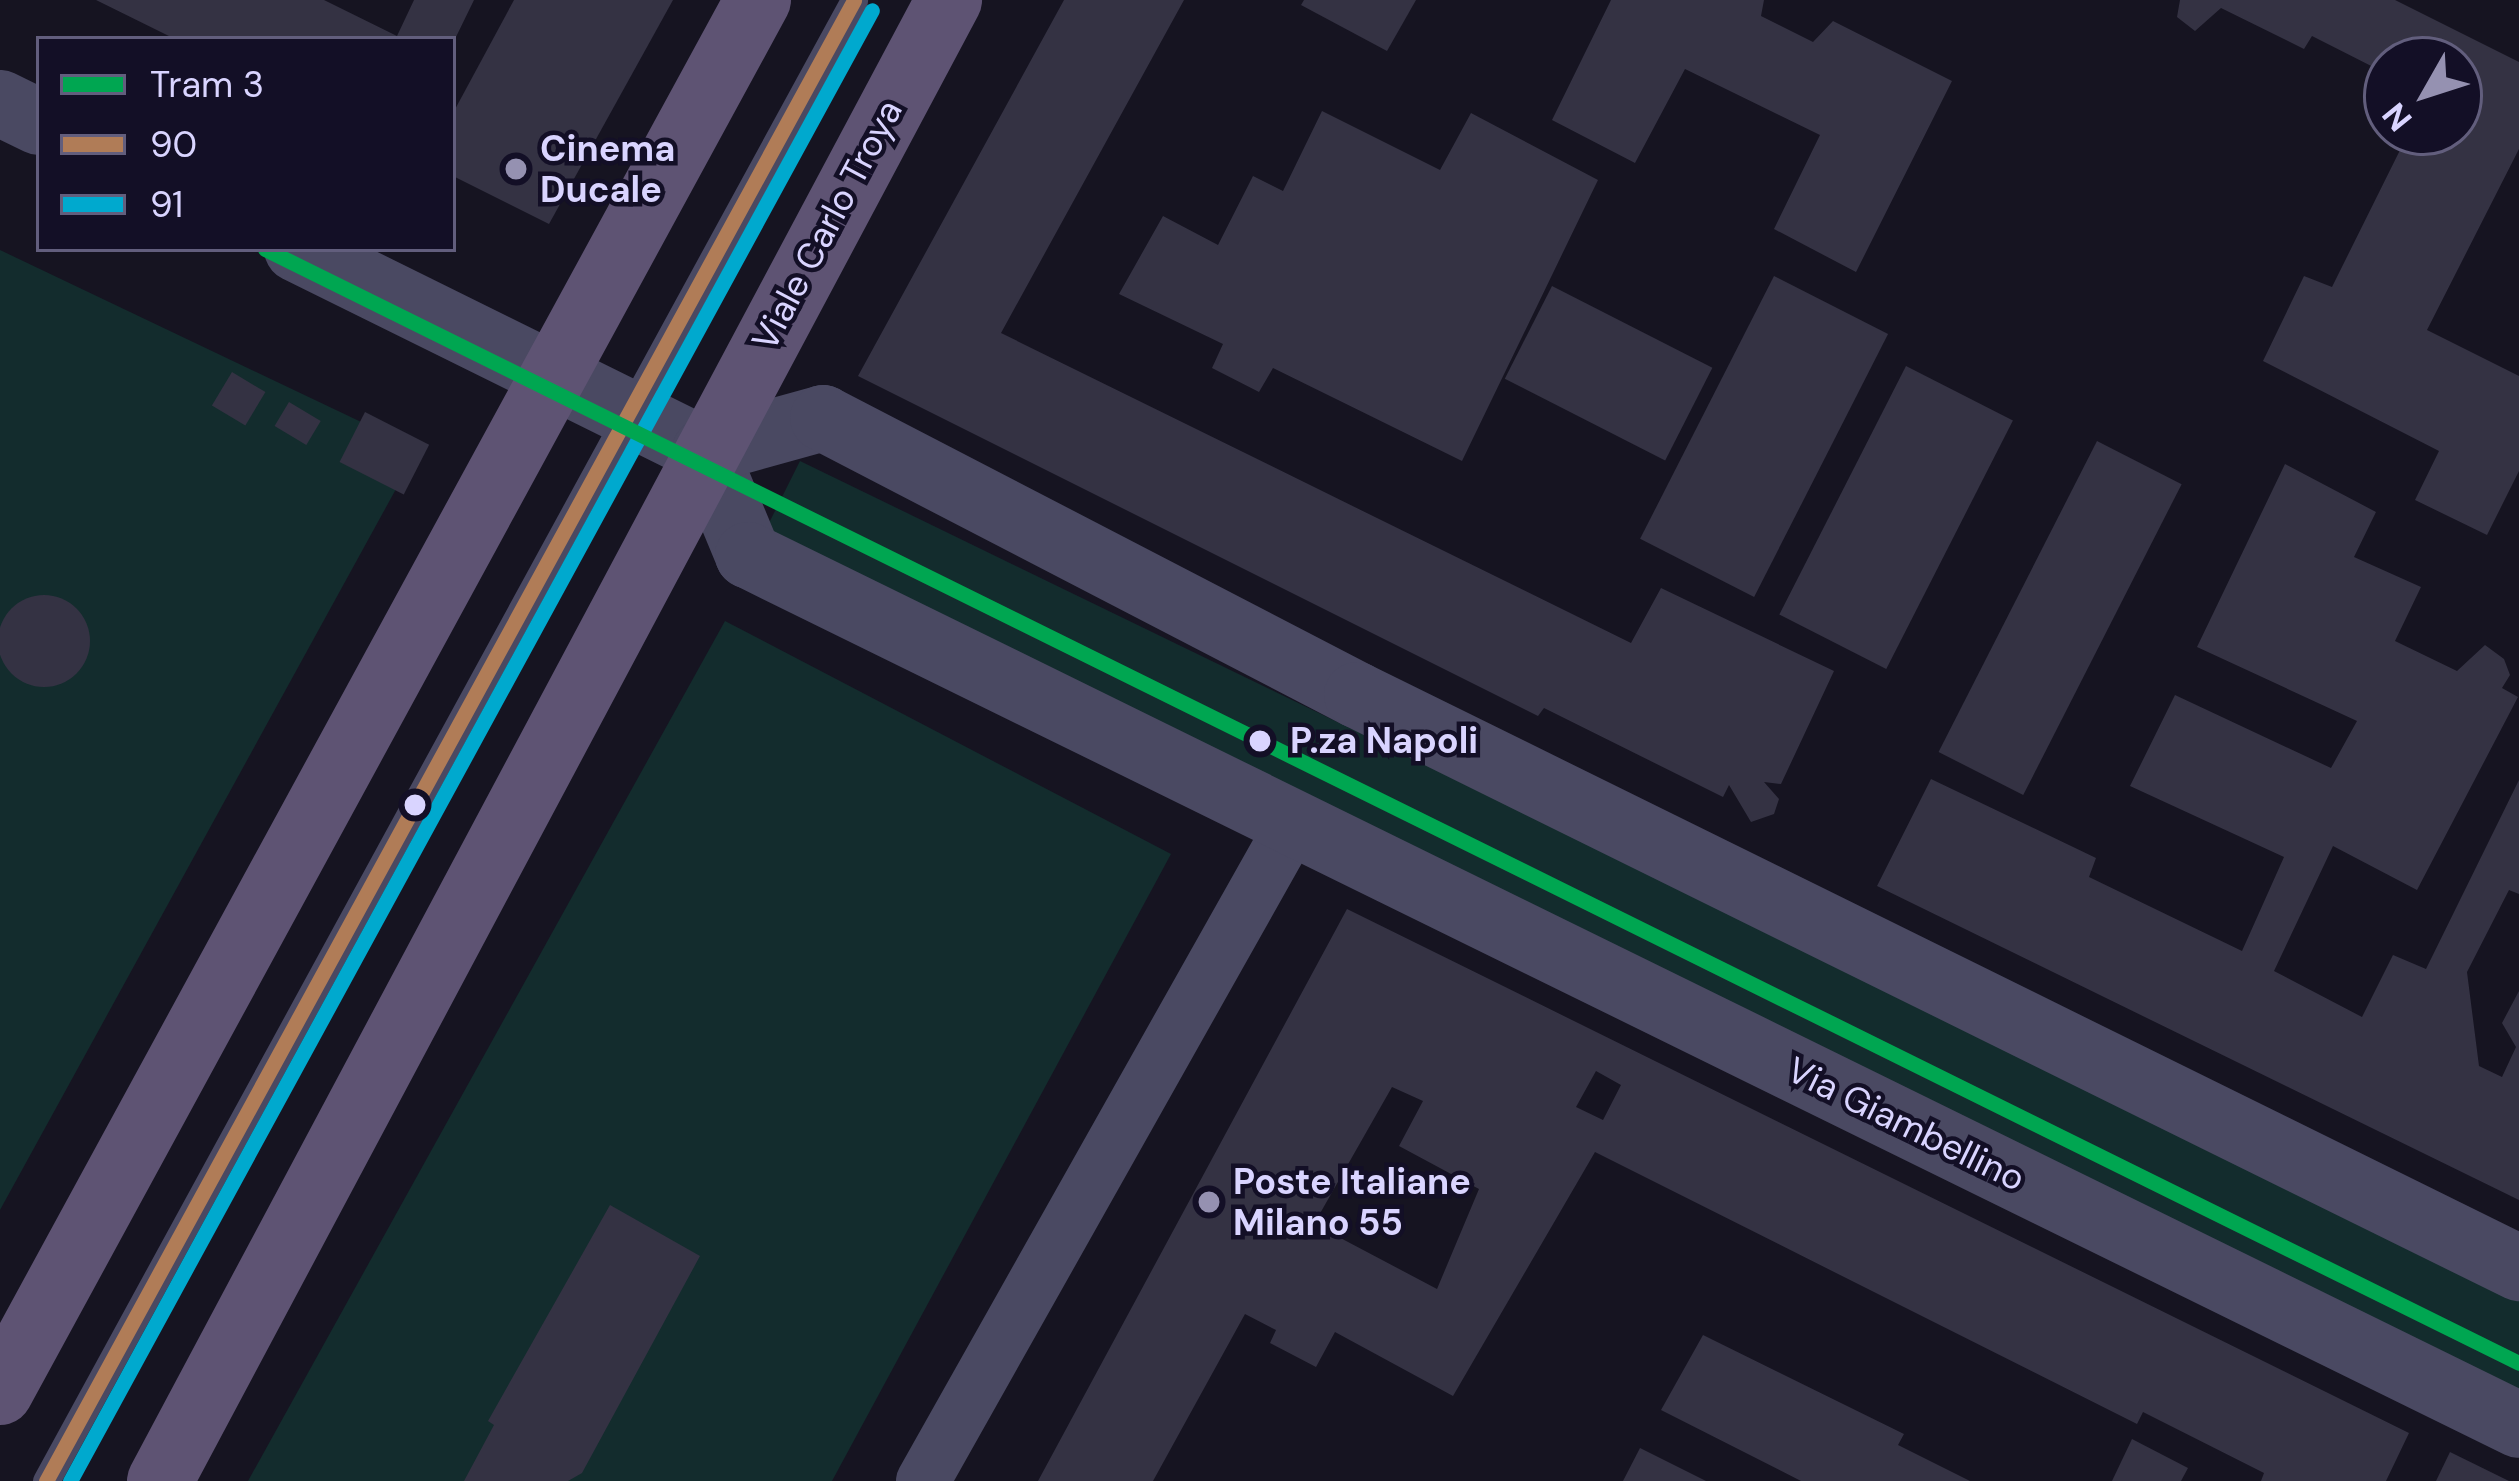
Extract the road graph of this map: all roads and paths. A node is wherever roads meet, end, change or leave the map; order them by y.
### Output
1 (758, 0) edge
2 (854, 0) edge
3 (949, 0) edge
4 (0, 103) edge
5 (36, 121) edge
6 (303, 252) edge
7 (554, 376) junction
8 (631, 414) junction
9 (705, 451) junction
10 (1294, 822) junction
11 (2519, 1268) edge
12 (0, 1391) edge
13 (2519, 1425) edge
14 (46, 1481) edge
15 (160, 1481) edge
16 (923, 1481) edge

1 - 7 main road
2 - 8 lane
3 - 9 main road, Viale Carlo Troya
4 - 5 street
6 - 7 street
7 - 8 street
7 - 12 main road
8 - 9 street
8 - 14 lane
9 - 10 street, Via Giambellino
9 - 11 street
9 - 15 main road, Viale Carlo Troya
10 - 13 street, Via Giambellino
10 - 16 street

